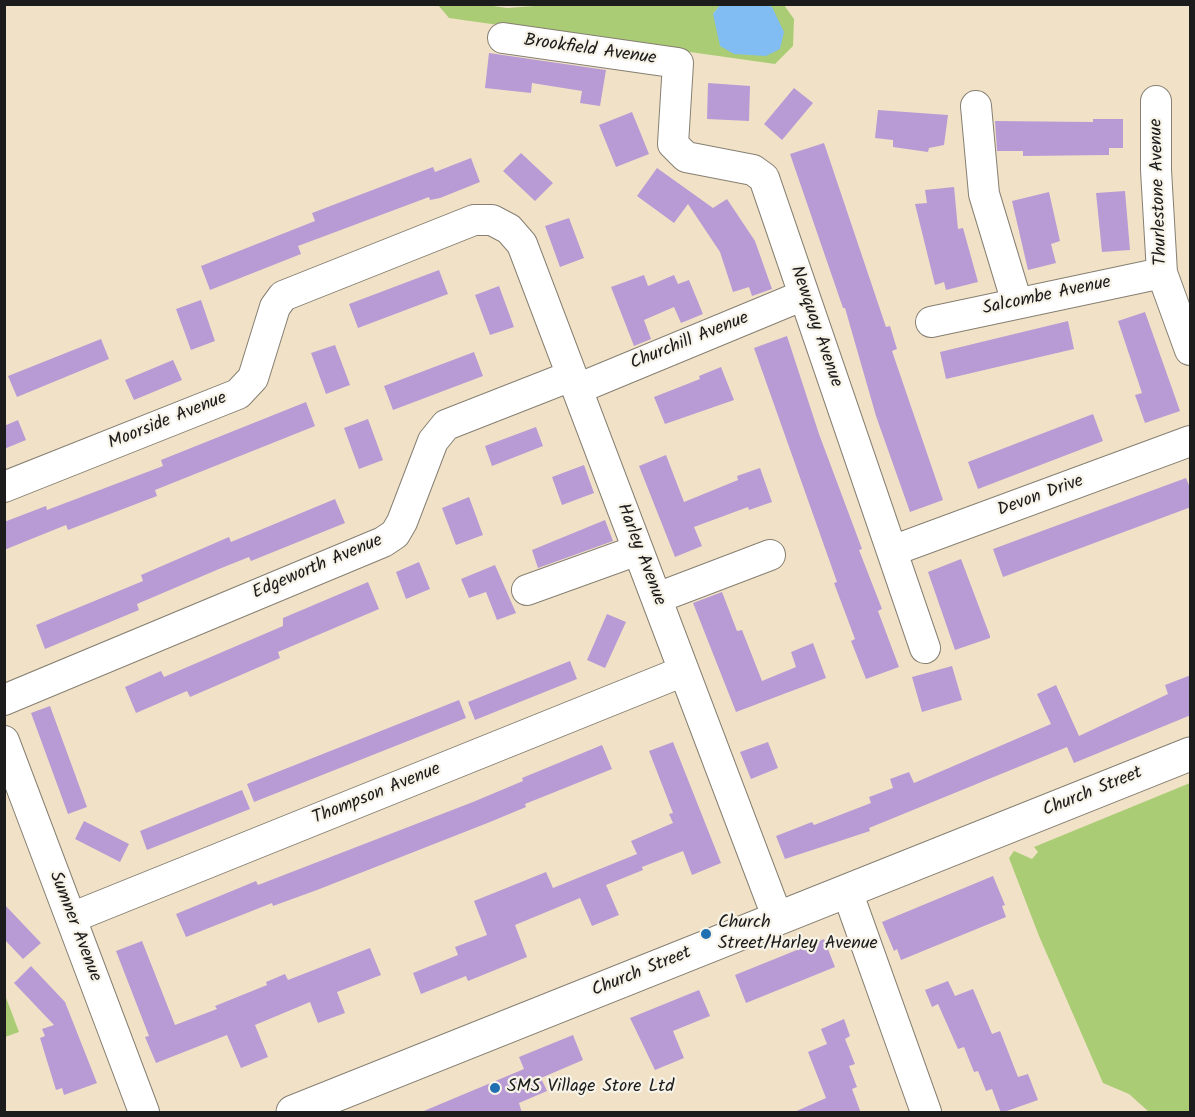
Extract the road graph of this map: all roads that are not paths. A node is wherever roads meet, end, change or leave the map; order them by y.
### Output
1 (502, 38) dead end
2 (678, 63) joint
3 (1156, 102) dead end
4 (976, 106) dead end
5 (474, 220) joint
6 (1162, 273) junction
7 (804, 295) junction
8 (1017, 303) junction
9 (931, 321) dead end
10 (1191, 350) edge
11 (574, 382) junction
12 (1191, 441) edge
13 (4, 487) edge
14 (638, 550) junction
15 (892, 551) junction
16 (770, 555) dead end
17 (527, 590) dead end
18 (657, 598) junction
19 (925, 648) dead end
20 (684, 671) junction
21 (4, 700) edge
22 (4, 741) edge
23 (1191, 754) edge
24 (847, 891) junction
25 (71, 918) junction
26 (778, 919) junction
27 (144, 1113) edge
28 (293, 1113) edge
29 (926, 1113) edge

1 - 2 street, Brookfield Avenue
2 - 7 street, Newquay Avenue
3 - 6 street, Thurlestone Avenue
4 - 8 street
5 - 11 street, Harley Avenue
5 - 13 street, Moorside Avenue
6 - 8 street, Salcombe Avenue
6 - 10 street, Thurlestone Avenue
7 - 11 street, Churchill Avenue
7 - 15 street, Newquay Avenue
8 - 9 street, Salcombe Avenue
11 - 14 street, Harley Avenue
11 - 21 street, Edgeworth Avenue
12 - 15 street, Devon Drive
14 - 17 street
14 - 18 street, Harley Avenue
15 - 19 street, Newquay Avenue
16 - 18 street
18 - 20 street, Harley Avenue
20 - 25 street, Thompson Avenue
20 - 26 street, Harley Avenue
22 - 25 street, Sumner Avenue
23 - 24 main road, Church Street
24 - 26 main road, Church Street
24 - 29 street
25 - 27 street, Sumner Avenue
26 - 28 main road, Church Street

